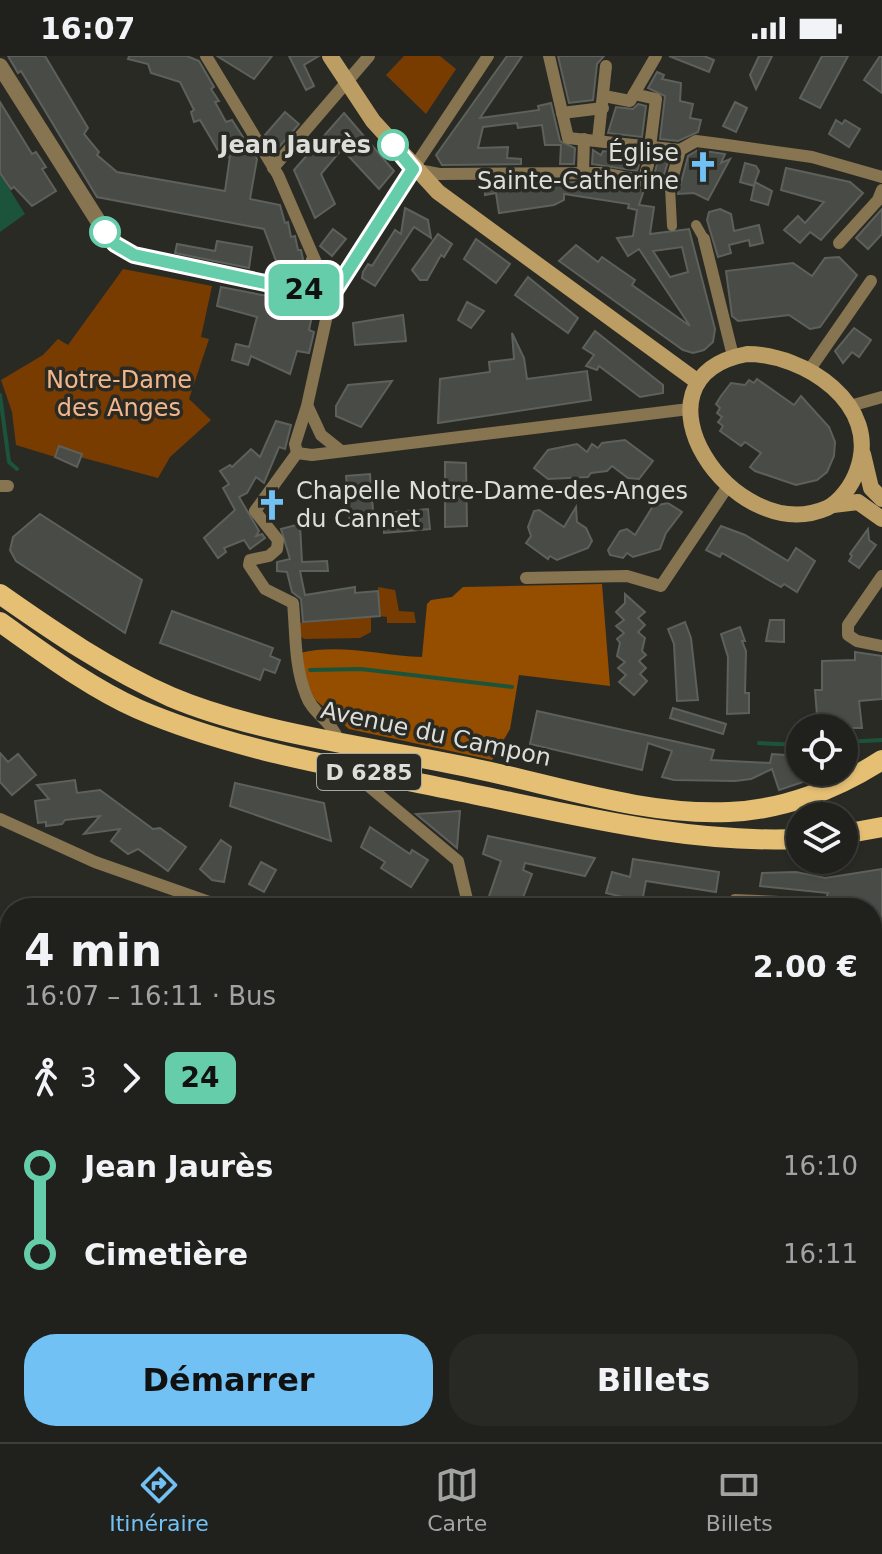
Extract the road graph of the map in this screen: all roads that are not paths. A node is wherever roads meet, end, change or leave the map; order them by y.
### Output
1 (330, 56) edge
2 (369, 56) edge
3 (488, 56) edge
4 (549, 56) edge
5 (656, 56) edge
6 (209, 57) edge
7 (0, 66) edge
8 (606, 66) dead end
9 (346, 83) junction
10 (634, 94) junction
11 (603, 102) junction
12 (562, 113) junction
13 (584, 139) junction
14 (598, 140) junction
15 (680, 150) junction
16 (650, 153) junction
17 (273, 168) junction
18 (413, 169) junction
19 (583, 172) junction
20 (882, 177) edge
21 (670, 187) joint
22 (882, 190) edge
23 (696, 225) dead end
24 (672, 226) dead end
25 (704, 239) joint
26 (839, 243) dead end
27 (313, 258) junction
28 (871, 281) dead end
29 (290, 288) junction
30 (331, 297) junction
31 (733, 356) junction
32 (810, 369) junction
33 (698, 382) junction
34 (882, 397) edge
35 (307, 406) junction
36 (850, 406) junction
37 (689, 409) junction
38 (341, 451) junction
39 (863, 452) junction
40 (297, 453) junction
41 (728, 486) junction
42 (882, 499) edge
43 (832, 506) junction
44 (882, 519) edge
45 (882, 576) edge
46 (526, 578) dead end
47 (0, 594) edge
48 (0, 622) edge
49 (882, 646) edge
50 (338, 740) junction
51 (882, 760) edge
52 (346, 768) junction
53 (391, 777) junction
54 (390, 803) junction
55 (0, 819) edge
56 (882, 827) edge
57 (858, 831) edge
58 (786, 839) edge
59 (198, 898) edge
60 (467, 898) edge

1 - 9 main road
2 - 9 street
3 - 18 street
4 - 12 street
5 - 10 street
6 - 17 street
7 - 29 street
8 - 11 street
9 - 17 street
9 - 18 main road
10 - 11 street
10 - 16 street
11 - 12 street
11 - 14 street
12 - 13 street
13 - 14 street
13 - 19 street
14 - 16 street
15 - 16 street
15 - 20 street
15 - 21 street
16 - 19 street
17 - 27 street
18 - 19 street
18 - 30 street
18 - 33 main road
21 - 24 street
22 - 26 street
23 - 25 street
25 - 31 street
27 - 29 street
27 - 30 street
28 - 32 street
29 - 30 street
30 - 35 street
31 - 32 main road
31 - 33 main road
32 - 36 main road
33 - 37 main road
34 - 36 street
35 - 38 street
35 - 40 street
36 - 39 main road
37 - 38 street
37 - 41 main road
38 - 40 street
39 - 42 main road
39 - 43 main road
40 - 50 street
41 - 43 main road
41 - 46 street
43 - 44 main road
45 - 49 street
47 - 50 main road, Avenue du Campon / D 6285
48 - 52 main road, Avenue du Campon / D 6285
50 - 51 main road, Avenue du Campon / D 6285
52 - 53 main road, Avenue du Campon / D 6285
52 - 54 street
53 - 54 street
53 - 58 main road, Avenue du Campon / D 6285
54 - 60 street
55 - 59 street
56 - 57 main road

